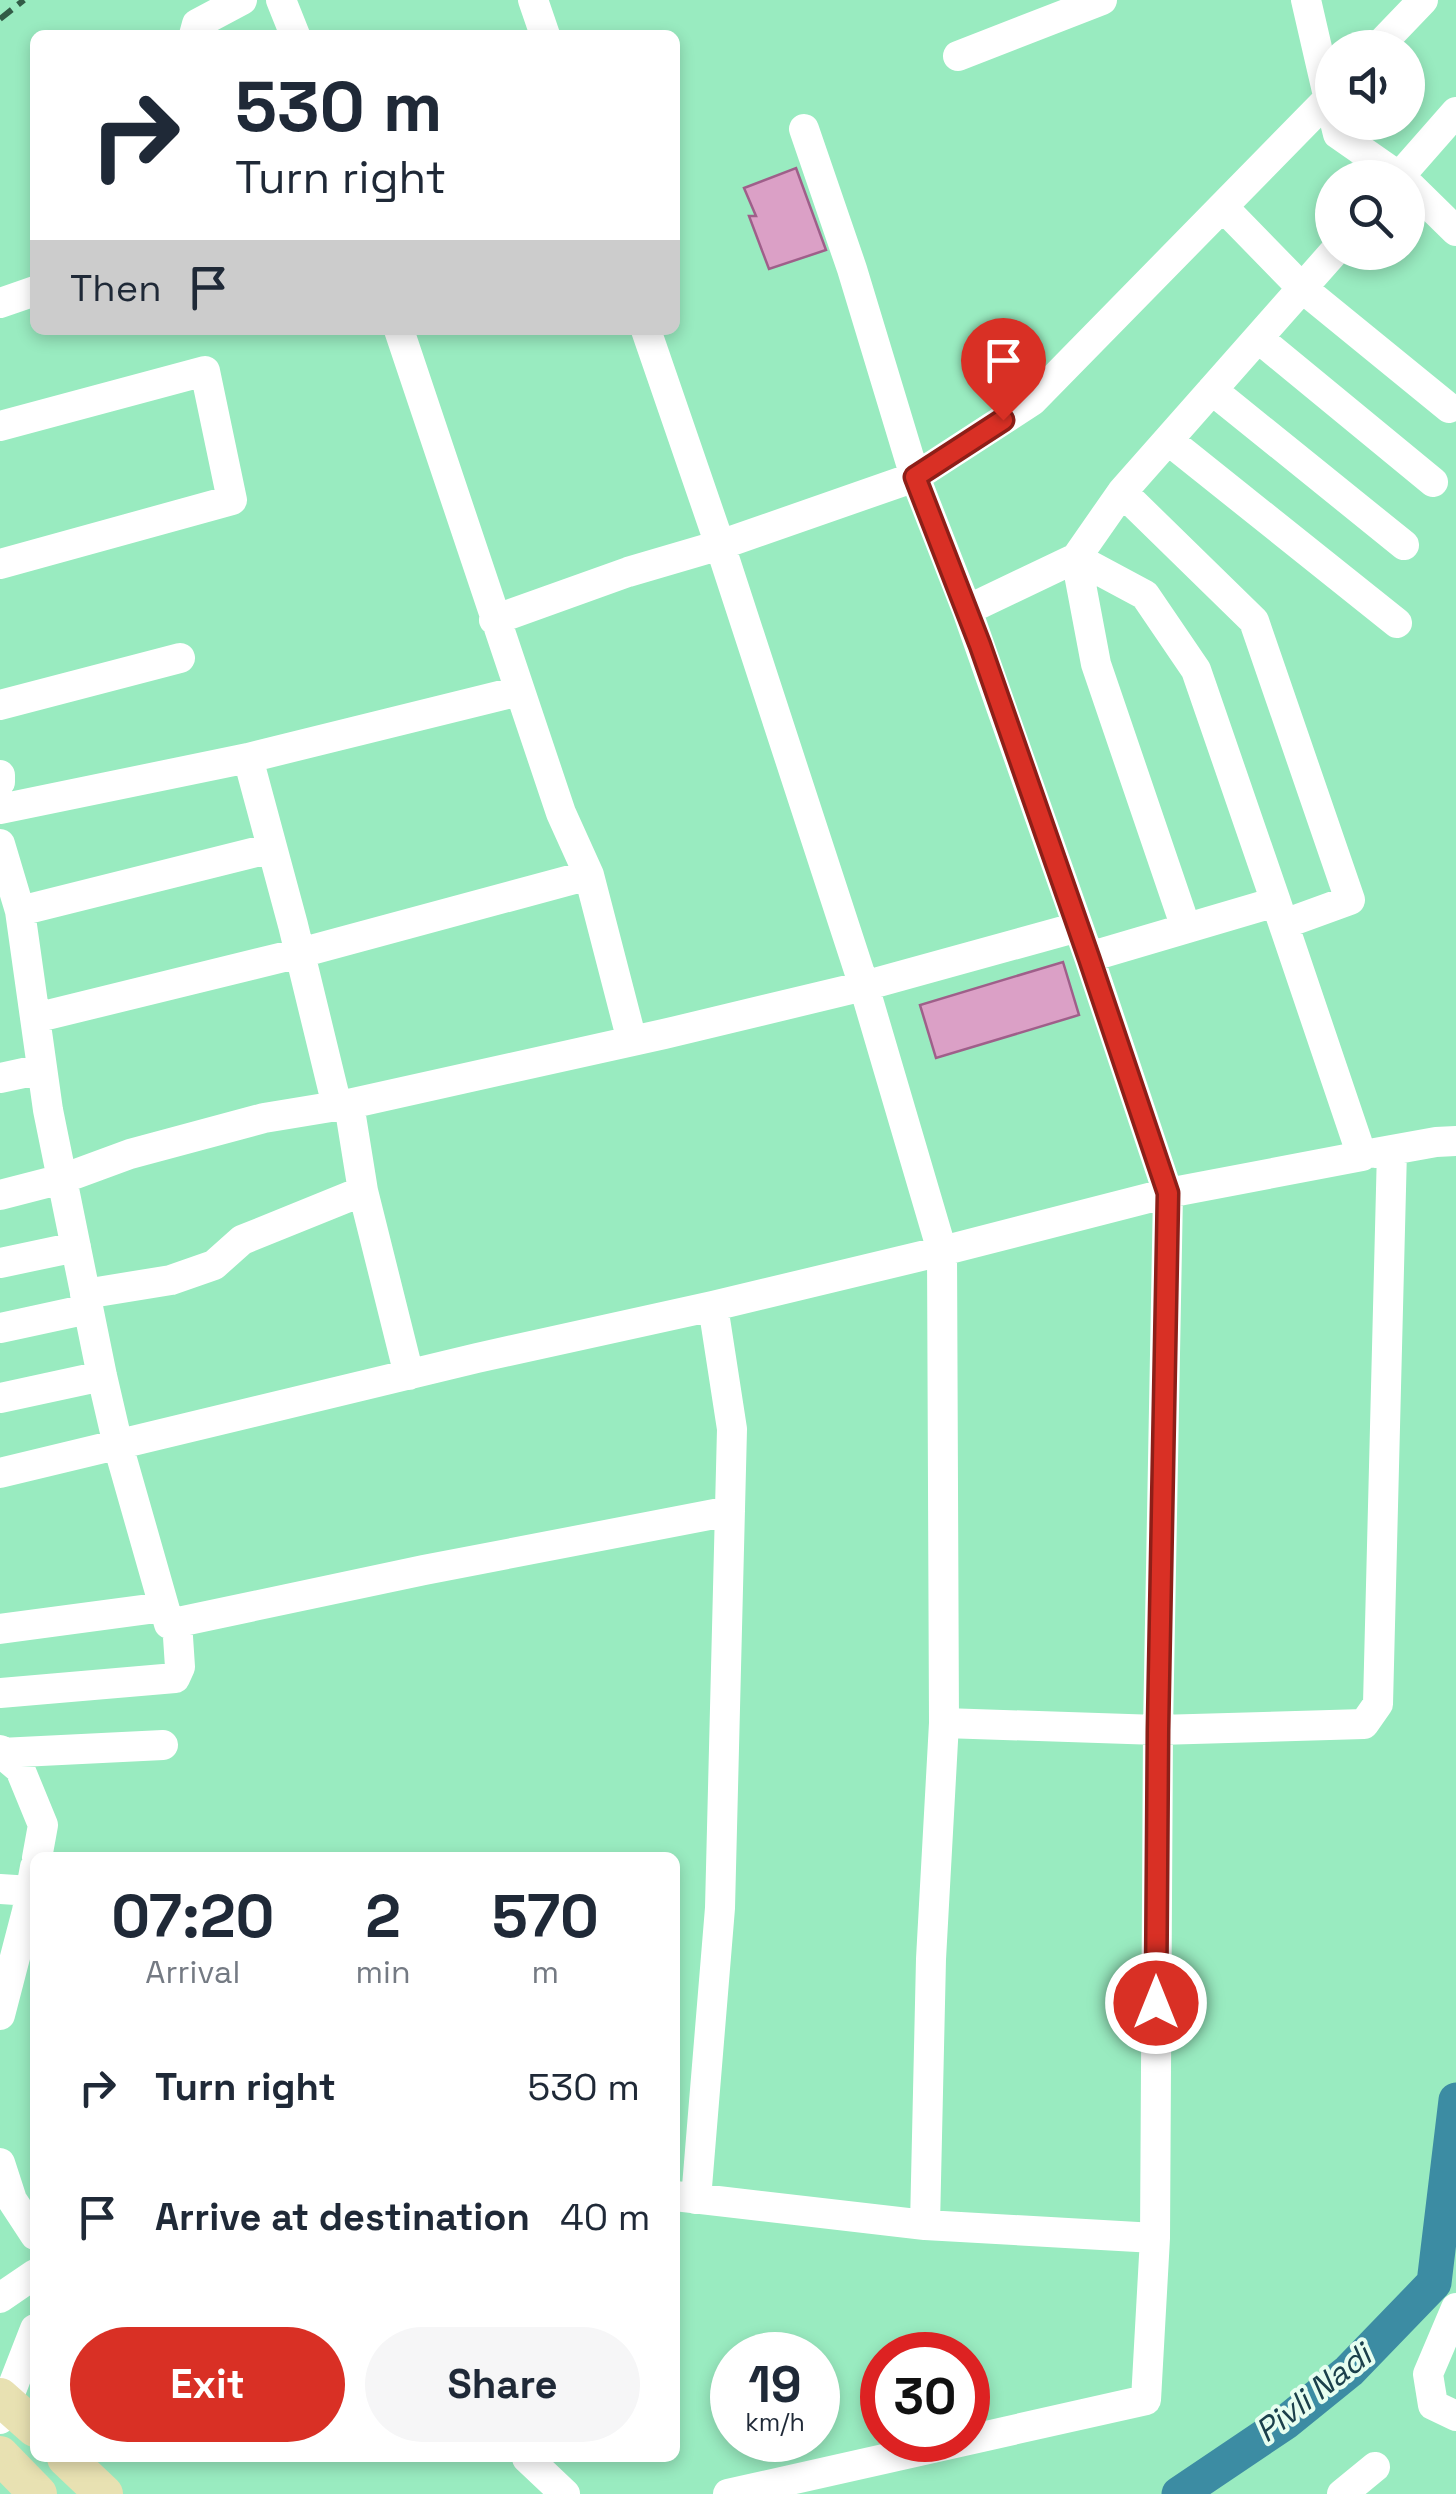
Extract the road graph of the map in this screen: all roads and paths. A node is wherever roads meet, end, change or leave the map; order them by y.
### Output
1 (242, 0) edge
2 (281, 0) edge
3 (533, 0) edge
4 (1102, 0) edge
5 (1306, 0) edge
6 (1423, 0) edge
7 (196, 30) edge
8 (293, 30) edge
9 (543, 30) edge
10 (1395, 30) edge
11 (1315, 37) edge
12 (958, 56) dead end
13 (1315, 123) edge
14 (1452, 123) edge
15 (804, 128) dead end
16 (1347, 140) edge
17 (1375, 160) edge
18 (1416, 160) edge
19 (1425, 201) edge
20 (1223, 207) junction
21 (1456, 231) edge
22 (1318, 270) edge
23 (1302, 288) junction
24 (30, 293) edge
25 (0, 303) edge
26 (401, 335) edge
27 (648, 335) edge
28 (1258, 338) junction
29 (1212, 390) junction
30 (1449, 408) dead end
31 (0, 426) edge
32 (1168, 440) junction
33 (915, 477) junction
34 (1433, 482) dead end
35 (1122, 492) junction
36 (720, 545) junction
37 (1404, 546) dead end
38 (1076, 558) junction
39 (0, 564) edge
40 (967, 610) junction
41 (494, 620) junction
42 (1397, 623) dead end
43 (180, 658) dead end
44 (519, 692) junction
45 (0, 706) edge
46 (248, 758) junction
47 (0, 810) edge
48 (0, 844) edge
49 (272, 848) junction
50 (589, 875) junction
51 (20, 911) junction
52 (1280, 913) junction
53 (1078, 927) junction
54 (1186, 928) junction
55 (300, 952) junction
56 (13, 956) edge
57 (1089, 958) junction
58 (864, 986) junction
59 (35, 1018) junction
60 (632, 1041) junction
61 (42, 1069) junction
62 (0, 1078) edge
63 (343, 1105) junction
64 (1454, 1141) edge
65 (1392, 1150) junction
66 (1362, 1156) junction
67 (62, 1179) junction
68 (363, 1191) junction
69 (1168, 1193) junction
70 (0, 1196) edge
71 (76, 1247) junction
72 (942, 1251) junction
73 (0, 1264) edge
74 (87, 1301) junction
75 (712, 1306) junction
76 (0, 1328) edge
77 (409, 1375) junction
78 (102, 1376) junction
79 (0, 1398) edge
80 (118, 1446) junction
81 (0, 1473) edge
82 (730, 1510) junction
83 (170, 1615) junction
84 (0, 1629) edge
85 (0, 1692) edge
86 (944, 1723) junction
87 (1158, 1730) junction
88 (163, 1745) dead end
89 (0, 1752) edge
90 (38, 1852) edge
91 (22, 1882) edge
92 (0, 2015) edge
93 (0, 2163) edge
94 (685, 2198) edge
95 (925, 2225) junction
96 (30, 2227) edge
97 (1155, 2238) junction
98 (30, 2277) edge
99 (0, 2298) edge
100 (1456, 2308) edge
101 (30, 2341) edge
102 (2, 2406) edge
103 (1456, 2416) edge
104 (30, 2425) edge
105 (0, 2456) edge
106 (70, 2462) edge
107 (532, 2462) edge
108 (1375, 2467) dead end
109 (38, 2494) edge
110 (104, 2494) edge
111 (565, 2494) edge
112 (728, 2494) edge
113 (1342, 2494) edge

1 - 7 street
2 - 8 street
3 - 9 street
4 - 12 street
5 - 11 street
6 - 10 street
13 - 20 street
14 - 18 street
15 - 33 street
16 - 17 street
19 - 21 street
20 - 23 street
20 - 33 street
22 - 23 street
23 - 28 street
23 - 30 street
24 - 25 street
26 - 41 street
27 - 36 street
28 - 29 street
28 - 34 street
29 - 32 street
29 - 37 street
31 - 39 street
32 - 35 street
32 - 42 street
33 - 36 street
33 - 40 street
35 - 38 street
35 - 52 street
36 - 41 street
36 - 58 street
38 - 40 street
38 - 52 street
38 - 54 street
40 - 53 street
41 - 44 street
43 - 45 street
44 - 46 street
44 - 50 street
46 - 47 street
46 - 49 street
48 - 51 street
49 - 51 street
49 - 55 street
50 - 55 street
50 - 60 street
51 - 56 street
52 - 54 street
52 - 66 street
53 - 57 street
53 - 58 street
54 - 57 street
55 - 59 street
55 - 63 street
56 - 59 street
57 - 69 street
58 - 60 street
58 - 72 street
59 - 61 street
60 - 63 street
61 - 62 street
61 - 67 street
63 - 67 street
63 - 68 street
64 - 65 street
65 - 66 street
65 - 87 street
66 - 69 street
67 - 70 street
67 - 71 street
68 - 74 street
68 - 77 street
69 - 72 street
69 - 87 street
71 - 73 street
71 - 74 street
72 - 75 street
72 - 86 street
74 - 76 street
74 - 78 street
75 - 77 street
75 - 82 street
77 - 80 street
78 - 79 street
78 - 80 street
80 - 81 street
80 - 83 street
82 - 83 street
82 - 94 street
83 - 84 street
83 - 85 street
86 - 87 street
86 - 95 street
87 - 97 street
88 - 89 street
89 - 90 street
91 - 92 street
93 - 96 street
94 - 95 street
95 - 97 street
97 - 112 street
98 - 99 street
100 - 103 street
101 - 102 street
102 - 104 main road
105 - 109 main road
106 - 110 main road
107 - 111 street
108 - 113 street

